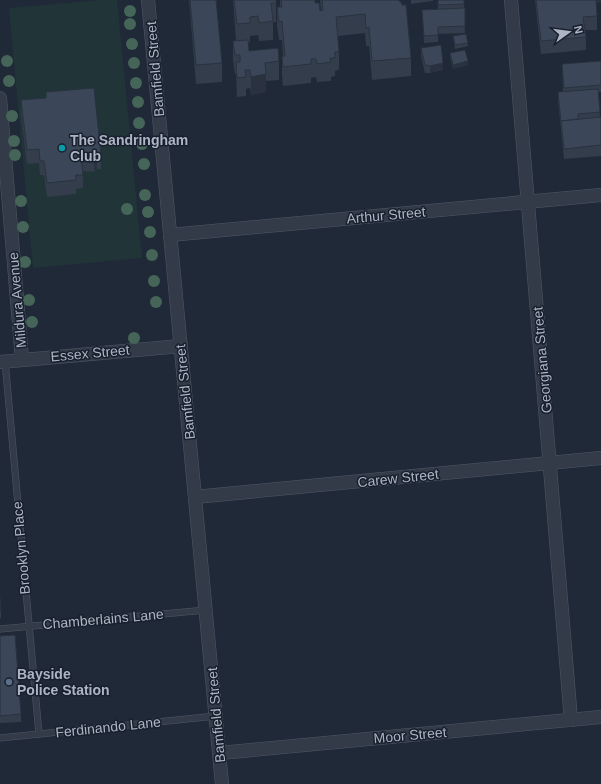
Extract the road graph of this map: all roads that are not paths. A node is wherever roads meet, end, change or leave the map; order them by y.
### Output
1 (148, 0) edge
2 (511, 0) edge
3 (0, 98) edge
4 (601, 195) edge
5 (529, 202) junction
6 (170, 236) junction
7 (181, 346) junction
8 (22, 360) junction
9 (2, 361) edge
10 (601, 458) edge
11 (550, 463) junction
12 (196, 497) junction
13 (206, 610) junction
14 (28, 626) junction
15 (0, 629) edge
16 (216, 716) junction
17 (601, 717) edge
18 (571, 720) junction
19 (39, 734) junction
20 (0, 738) edge
21 (220, 753) junction
22 (222, 784) edge

1 - 6 street, Bamfield Street
2 - 5 street, Georgiana Street
3 - 8 street, Mildura Avenue
4 - 5 street, Arthur Street
5 - 6 street, Arthur Street
5 - 11 street, Georgiana Street
6 - 7 street, Bamfield Street
7 - 8 street, Essex Street
7 - 12 street, Bamfield Street
8 - 9 street, Essex Street
9 - 14 lane, Brooklyn Place
10 - 11 street, Carew Street
11 - 12 street, Carew Street
11 - 18 street, Georgiana Street
12 - 13 street, Bamfield Street
13 - 14 lane, Chamberlains Lane
13 - 16 street, Bamfield Street
14 - 15 lane, Chamberlains Lane
14 - 19 lane, Brooklyn Place
16 - 19 lane, Ferdinando Lane
16 - 21 street, Bamfield Street
17 - 18 street, Moor Street
18 - 21 street, Moor Street
19 - 20 lane, Ferdinando Lane
21 - 22 street, Bamfield Street

